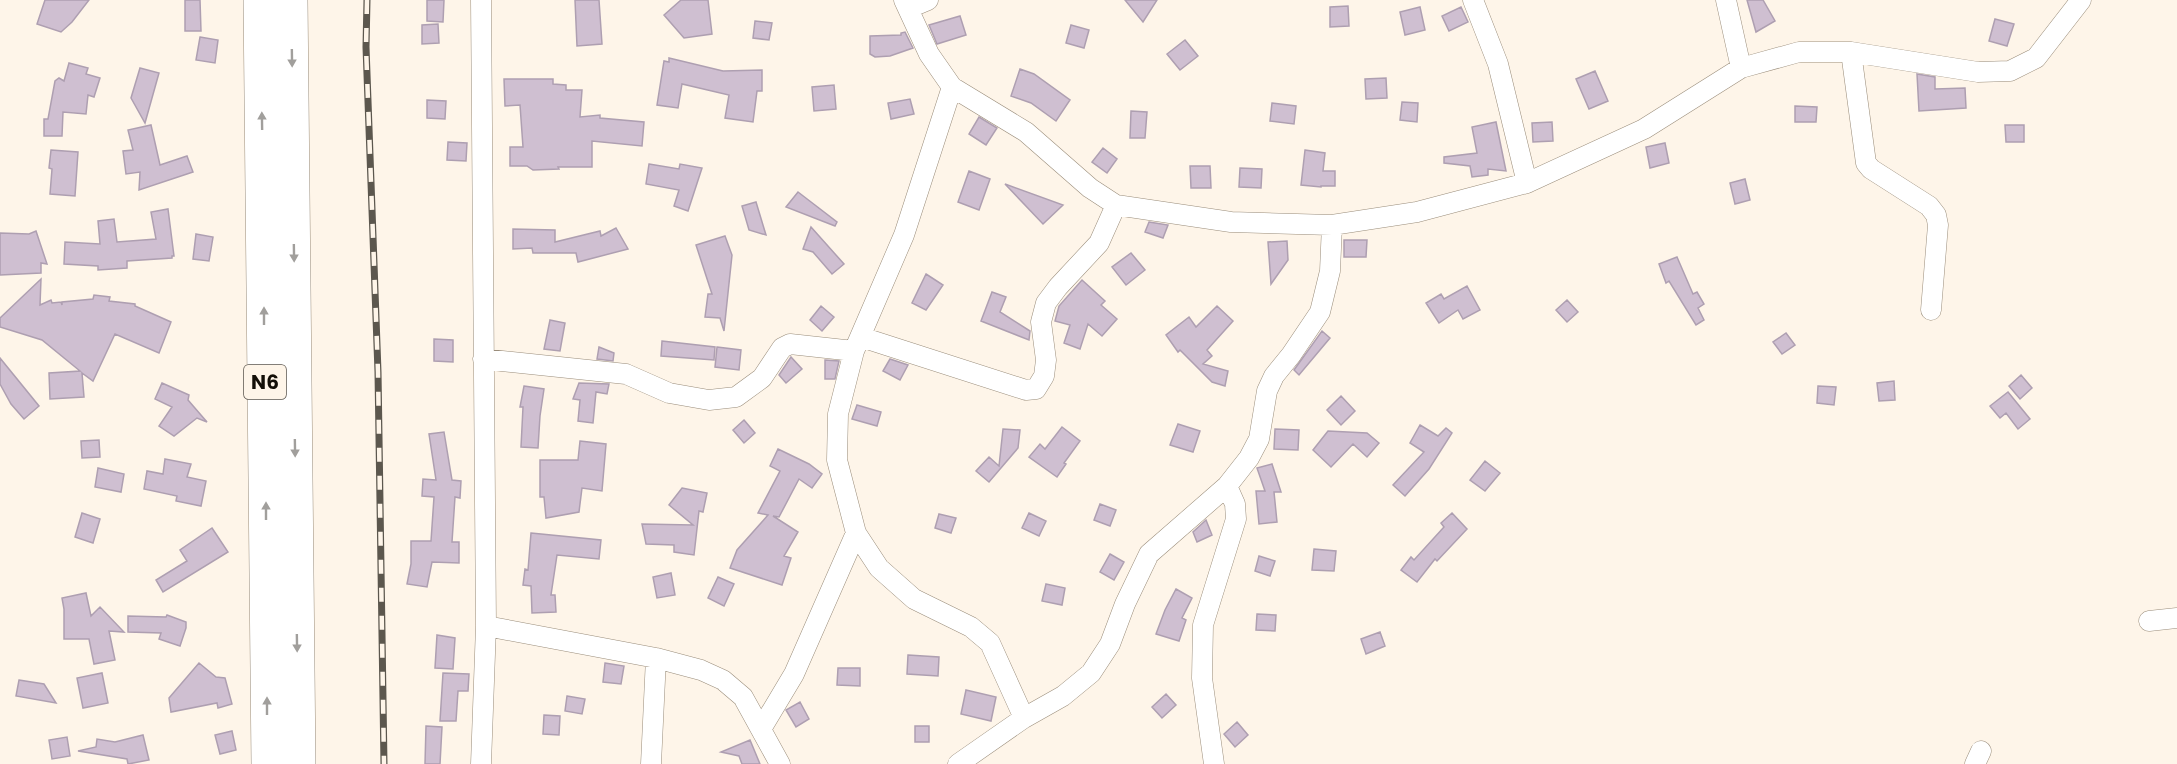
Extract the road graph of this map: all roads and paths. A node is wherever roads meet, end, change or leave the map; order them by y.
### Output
1 (260, 0) edge
2 (291, 0) edge
3 (481, 0) edge
4 (928, 0) edge
5 (1473, 0) edge
6 (1726, 0) edge
7 (2081, 0) edge
8 (906, 4) edge
9 (1851, 52) junction
10 (1741, 68) junction
11 (952, 87) junction
12 (1527, 183) junction
13 (1116, 205) junction
14 (1332, 225) junction
15 (1931, 310) dead end
16 (857, 344) junction
17 (483, 359) junction
18 (1227, 486) junction
19 (856, 533) junction
20 (2177, 618) edge
21 (2149, 621) dead end
22 (486, 626) junction
23 (657, 658) junction
24 (1024, 718) junction
25 (761, 729) junction
26 (268, 764) edge
27 (299, 764) edge
28 (481, 764) edge
29 (651, 764) edge
30 (780, 764) edge
31 (958, 764) edge
32 (1215, 764) edge

26 -> 1 highway, N6
2 -> 27 highway, N6
3 - 17 street
4 - 8 street
5 - 12 street
6 - 10 street
7 - 9 street
8 - 11 street
9 - 10 street
9 - 15 street
10 - 12 street
11 - 13 street
11 - 16 street
12 - 14 street
13 - 14 street
13 - 16 street
14 - 18 street
16 - 17 street
16 - 19 street
17 - 22 street
18 - 24 street
18 - 32 street
19 - 24 street
19 - 25 street
20 - 21 street
22 - 23 street
22 - 28 street
23 - 25 street
23 - 29 street
24 - 31 street
25 - 30 street

